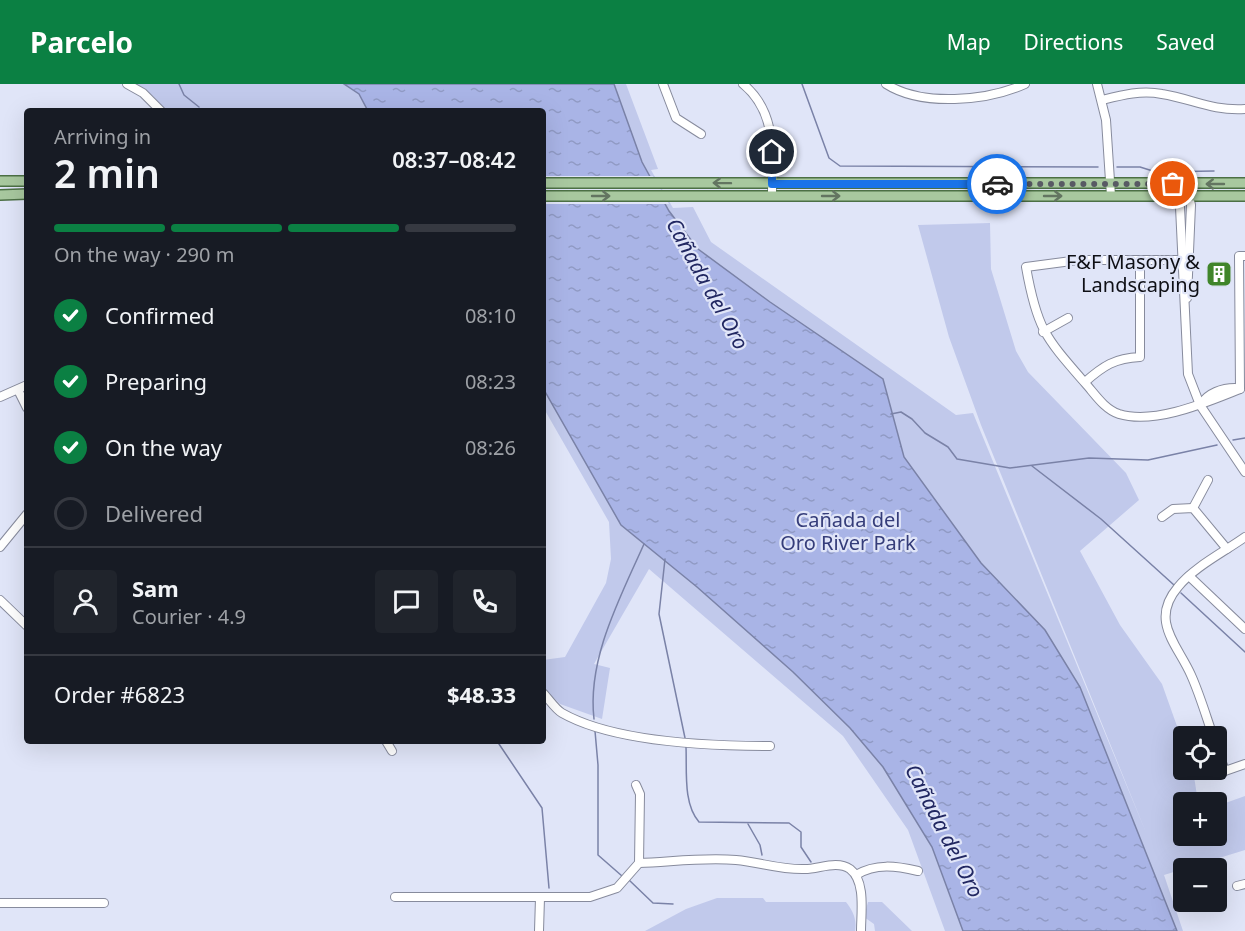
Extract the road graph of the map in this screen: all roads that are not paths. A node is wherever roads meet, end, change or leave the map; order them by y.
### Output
1 (127, 84) edge
2 (663, 84) edge
3 (745, 84) edge
4 (886, 84) edge
5 (1025, 84) edge
6 (1097, 84) edge
7 (1101, 100) junction
8 (158, 108) edge
9 (1245, 109) edge
10 (701, 134) dead end
11 (0, 181) edge
12 (24, 181) edge
13 (546, 183) edge
14 (1110, 183) junction
15 (1245, 183) edge
16 (772, 184) junction
17 (1186, 184) junction
18 (0, 195) edge
19 (24, 195) edge
20 (546, 196) edge
21 (772, 196) junction
22 (1110, 196) junction
23 (1180, 196) junction
24 (1191, 196) junction
25 (1245, 196) edge
26 (1185, 231) junction
27 (1242, 256) edge
28 (1140, 260) junction
29 (1186, 260) junction
30 (1068, 318) dead end
31 (1242, 324) edge
32 (1043, 332) junction
33 (1085, 382) junction
34 (24, 387) edge
35 (1243, 389) edge
36 (18, 390) junction
37 (0, 397) edge
38 (24, 402) edge
39 (1200, 405) junction
40 (1245, 472) edge
41 (1208, 480) dead end
42 (1193, 508) junction
43 (1162, 517) dead end
44 (24, 518) edge
45 (1245, 538) edge
46 (0, 547) edge
47 (1227, 549) junction
48 (1189, 576) junction
49 (0, 600) edge
50 (24, 623) edge
51 (1245, 629) edge
52 (546, 696) edge
53 (1212, 726) edge
54 (388, 744) edge
55 (770, 746) dead end
56 (392, 751) dead end
57 (1245, 764) edge
58 (1227, 770) edge
59 (636, 785) dead end
60 (639, 863) junction
61 (918, 871) dead end
62 (856, 875) junction
63 (395, 897) dead end
64 (540, 898) junction
65 (0, 903) edge
66 (104, 903) dead end
67 (539, 931) edge
68 (861, 931) edge

1 - 8 street
2 - 10 street
3 - 16 street
4 - 5 street
6 - 7 street
7 - 9 street
7 - 14 street
11 - 12 main road
16 -> 13 main road
14 - 16 main road
14 - 17 main road
14 - 22 street
15 -> 17 main road
16 - 21 street
17 - 23 street
17 - 24 street
18 - 19 main road
20 -> 21 main road
21 -> 22 main road
22 - 23 main road
23 - 24 main road
23 - 26 street
24 - 25 main road
24 - 26 street
26 - 29 street
27 - 31 street
28 - 29 street
28 - 32 street
28 - 33 street
29 - 39 street
30 - 32 street
31 - 35 street
32 - 33 street
33 - 39 street
34 - 36 street
35 - 39 street
36 - 37 street
36 - 38 street
39 - 40 street
41 - 42 street
42 - 43 street
42 - 47 street
44 - 46 street
45 - 47 street
47 - 48 street
48 - 51 street
48 - 53 street
49 - 50 street
52 - 55 street
54 - 56 street
57 - 58 street
59 - 60 street
60 - 62 street
60 - 64 street
61 - 62 street
62 - 68 street
63 - 64 street
64 - 67 street
65 - 66 street

